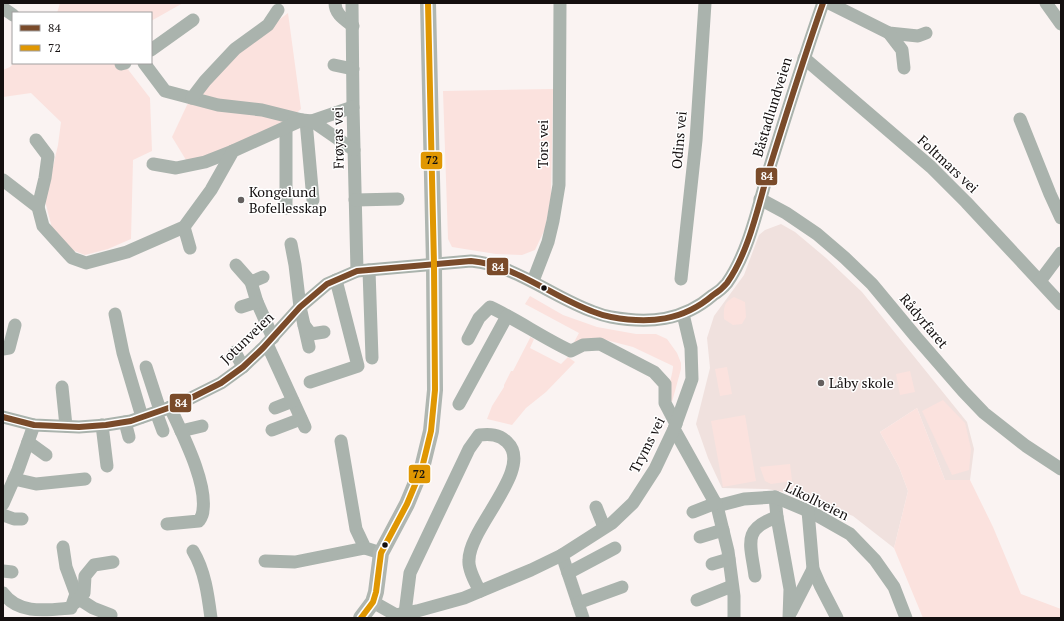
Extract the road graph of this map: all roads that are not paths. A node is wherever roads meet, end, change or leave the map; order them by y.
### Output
1 (335, 3) edge
2 (352, 3) edge
3 (428, 3) edge
4 (560, 3) edge
5 (705, 3) edge
6 (823, 3) edge
7 (829, 3) edge
8 (1046, 3) edge
9 (3, 8) edge
10 (278, 10) dead end
11 (12, 14) edge
12 (192, 20) dead end
13 (1060, 21) edge
14 (353, 26) junction
15 (890, 33) junction
16 (926, 33) dead end
17 (152, 49) edge
18 (804, 58) junction
19 (145, 64) edge
20 (334, 65) dead end
21 (353, 68) junction
22 (904, 68) dead end
23 (192, 98) junction
24 (353, 107) junction
25 (1020, 119) dead end
26 (307, 121) junction
27 (286, 128) junction
28 (36, 140) dead end
29 (354, 150) junction
30 (233, 151) junction
31 (154, 164) dead end
32 (3, 180) edge
33 (398, 199) dead end
34 (760, 199) junction
35 (313, 200) dead end
36 (356, 200) junction
37 (38, 207) junction
38 (286, 208) dead end
39 (1061, 218) edge
40 (184, 227) junction
41 (291, 244) dead end
42 (190, 248) dead end
43 (1061, 253) edge
44 (236, 265) dead end
45 (434, 265) junction
46 (363, 271) junction
47 (681, 279) dead end
48 (336, 280) junction
49 (1040, 280) junction
50 (533, 281) junction
51 (257, 302) junction
52 (1061, 304) edge
53 (241, 307) dead end
54 (300, 307) junction
55 (115, 314) dead end
56 (683, 314) junction
57 (507, 316) junction
58 (15, 325) dead end
59 (304, 325) junction
60 (324, 332) dead end
61 (468, 339) dead end
62 (270, 341) junction
63 (309, 347) dead end
64 (10, 349) edge
65 (235, 352) dead end
66 (372, 358) dead end
67 (146, 367) dead end
68 (243, 367) junction
69 (310, 382) dead end
70 (62, 387) dead end
71 (294, 401) junction
72 (459, 404) dead end
73 (275, 408) dead end
74 (162, 410) junction
75 (3, 417) edge
76 (142, 417) junction
77 (125, 422) junction
78 (34, 425) junction
79 (102, 425) junction
80 (66, 426) junction
81 (202, 426) dead end
82 (675, 427) junction
83 (272, 430) dead end
84 (163, 432) dead end
85 (182, 434) junction
86 (130, 437) dead end
87 (342, 441) dead end
88 (28, 442) junction
89 (46, 455) dead end
90 (202, 456) dead end
91 (107, 466) dead end
92 (1061, 469) edge
93 (86, 479) dead end
94 (9, 482) edge
95 (775, 497) junction
96 (3, 504) edge
97 (716, 505) junction
98 (596, 507) dead end
99 (808, 511) junction
100 (693, 512) dead end
101 (3, 515) edge
102 (777, 517) junction
103 (22, 519) dead end
104 (167, 524) dead end
105 (604, 527) junction
106 (723, 530) junction
107 (700, 537) dead end
108 (63, 547) dead end
109 (615, 548) dead end
110 (193, 551) dead end
111 (373, 551) junction
112 (562, 555) junction
113 (729, 559) junction
114 (265, 561) dead end
115 (113, 562) dead end
116 (712, 564) dead end
117 (813, 569) junction
118 (568, 573) junction
119 (755, 576) dead end
120 (622, 586) dead end
121 (732, 586) junction
122 (480, 591) junction
123 (3, 594) edge
124 (697, 600) dead end
125 (373, 602) junction
126 (578, 603) junction
127 (72, 607) edge
128 (23, 613) edge
129 (111, 615) dead end
130 (406, 615) edge
131 (789, 617) edge
132 (211, 618) edge
133 (360, 618) edge
134 (583, 618) edge
135 (733, 618) edge
136 (837, 618) edge
137 (906, 618) edge

1 - 14 street
2 - 14 street, Frøyas vei
3 - 45 main road
4 - 50 street, Tors vei
5 - 47 street, Odins vei
6 - 18 street, Båstadlundveien
7 - 15 street
8 - 13 street
9 - 11 street
10 - 23 street
12 - 17 street
14 - 21 street, Frøyas vei
15 - 16 street
15 - 22 street
18 - 34 street, Båstadlundveien
18 - 49 street, Foltmars vei
19 - 23 street
20 - 21 street
21 - 24 street, Frøyas vei
23 - 26 street
24 - 26 street
24 - 29 street, Frøyas vei
25 - 39 street
26 - 27 street
26 - 29 street
26 - 35 street
27 - 30 street
27 - 38 street
28 - 37 street
29 - 36 street, Frøyas vei
30 - 31 street
30 - 40 street
32 - 37 street
33 - 36 street
34 - 56 street, Båstadlundveien
34 - 92 street, Rådyrfaret
36 - 46 street, Frøyas vei
37 - 40 street
40 - 42 street
41 - 54 street
43 - 49 street
44 - 51 street
45 - 46 street, Jotunveien
45 - 50 street, Båstadlundveien
45 - 111 main road
46 - 48 street, Jotunveien
46 - 66 street, Frøyas vei
48 - 54 street, Jotunveien
48 - 69 street
49 - 52 street, Foltmars vei
50 - 56 street, Båstadlundveien
51 - 53 street
51 - 62 street
54 - 59 street
54 - 62 street, Jotunveien
55 - 76 street
56 - 82 street, Tryms vei
57 - 61 street
57 - 72 street
57 - 82 street
58 - 64 street
59 - 60 street
59 - 63 street
62 - 68 street, Jotunveien
62 - 71 street
65 - 68 street
67 - 74 street
68 - 74 street, Jotunveien
70 - 80 street
71 - 73 street
71 - 83 street
74 - 76 street, Jotunveien
74 - 84 street
74 - 85 street
75 - 78 street, Jotunveien
76 - 77 street, Jotunveien
77 - 79 street, Jotunveien
77 - 86 street
78 - 80 street, Jotunveien
78 - 88 street
79 - 80 street, Jotunveien
79 - 91 street
81 - 85 street
82 - 97 street
82 - 105 street, Tryms vei
85 - 90 street
85 - 104 street
87 - 111 street
88 - 89 street
88 - 94 street
93 - 94 street
94 - 96 street
95 - 97 street, Likollveien
95 - 99 street, Likollveien
95 - 102 street
97 - 100 street, Likollveien
97 - 106 street
98 - 105 street
99 - 117 street
99 - 137 street, Likollveien
101 - 103 street
102 - 119 street
102 - 131 street
105 - 112 street, Tryms vei
106 - 107 street
106 - 113 street
108 - 127 street
109 - 118 street
110 - 132 street
111 - 114 street
111 - 125 main road
112 - 118 street
112 - 122 street, Tryms vei
113 - 116 street
113 - 121 street
115 - 127 street
117 - 131 street
117 - 136 street
118 - 126 street
120 - 126 street
121 - 124 street
121 - 135 street
122 - 130 street, Tryms vei
122 - 130 street
123 - 128 street
125 - 130 street
125 - 133 main road
126 - 134 street
127 - 128 street
127 - 129 street

